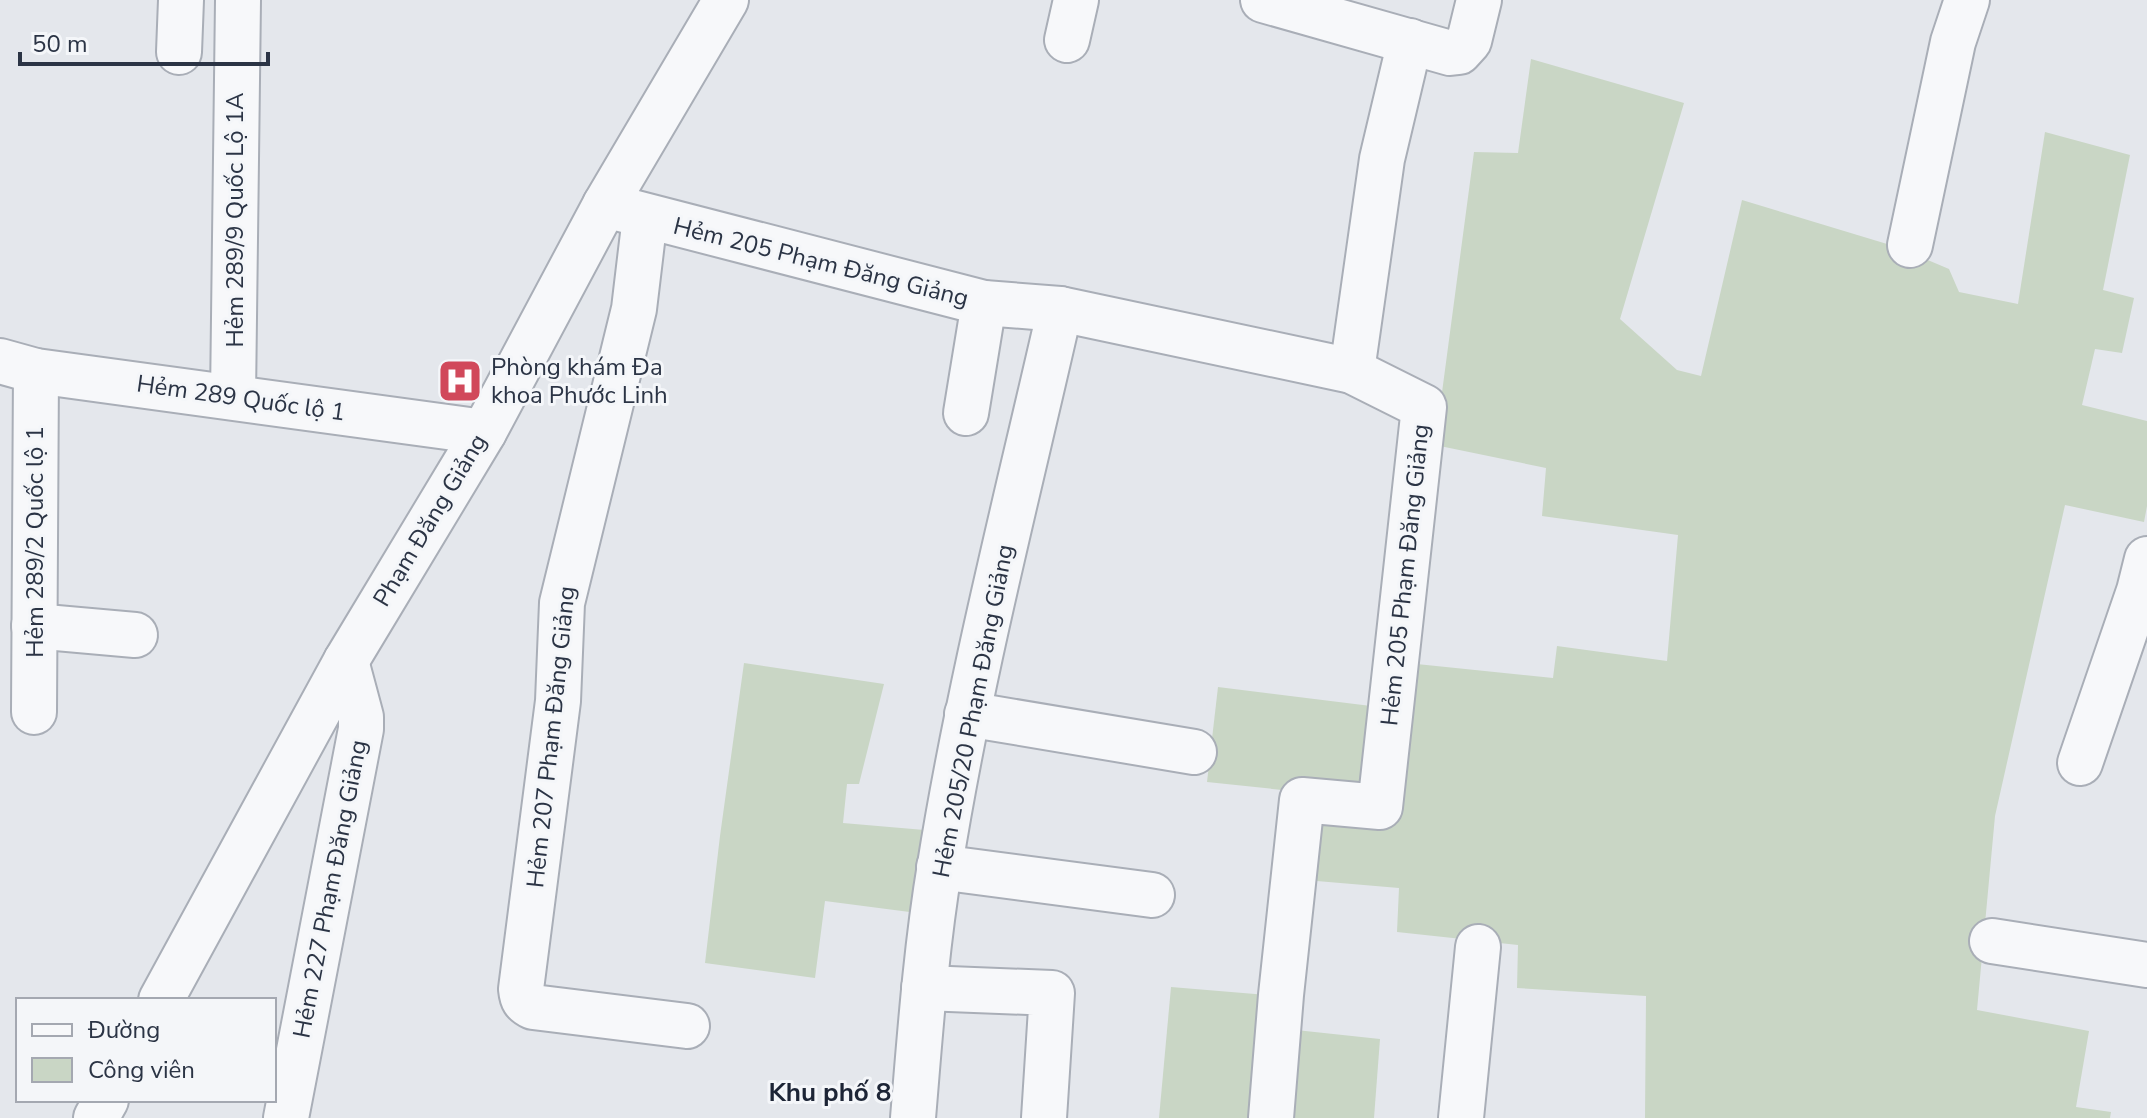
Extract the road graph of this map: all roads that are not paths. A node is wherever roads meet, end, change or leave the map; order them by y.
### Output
1 (181, 0) edge
2 (238, 0) edge
3 (726, 0) edge
4 (1263, 0) edge
5 (1479, 0) edge
6 (1967, 0) edge
7 (1410, 41) junction
8 (179, 52) dead end
9 (625, 211) junction
10 (1910, 245) dead end
11 (984, 303) junction
12 (1060, 309) junction
13 (18, 366) edge
14 (1352, 371) junction
15 (233, 397) junction
16 (966, 413) dead end
17 (484, 432) junction
18 (2147, 559) edge
19 (34, 626) junction
20 (135, 635) dead end
21 (346, 661) junction
22 (34, 712) dead end
23 (967, 714) junction
24 (1194, 752) dead end
25 (2080, 763) dead end
26 (939, 867) junction
27 (1152, 895) dead end
28 (1992, 941) dead end
29 (1478, 947) dead end
30 (2147, 965) edge
31 (924, 988) junction
32 (162, 998) edge
33 (687, 1026) dead end
34 (286, 1118) edge
35 (913, 1118) edge
36 (1044, 1118) edge
37 (1271, 1118) edge
38 (1461, 1118) edge

1 - 8 street
2 - 15 street, Hẻm 289/9 Quốc Lộ 1A
3 - 9 street, Phạm Đăng Giảng
4 - 7 street
5 - 7 street
6 - 10 street
7 - 14 street
9 - 11 street, Hẻm 205 Phạm Đăng Giảng
9 - 17 street, Phạm Đăng Giảng
9 - 33 street, Hẻm 207 Phạm Đăng Giảng
11 - 12 street, Hẻm 205 Phạm Đăng Giảng
11 - 16 street
12 - 14 street, Hẻm 205 Phạm Đăng Giảng
12 - 23 street, Hẻm 205/20 Phạm Đăng Giảng
13 - 15 street, Hẻm 289 Quốc lộ 1
13 - 19 street, Hẻm 289/2 Quốc lộ 1
14 - 37 street, Hẻm 205 Phạm Đăng Giảng
15 - 17 street, Hẻm 289 Quốc lộ 1
17 - 21 street, Phạm Đăng Giảng
18 - 25 street
19 - 20 street
19 - 22 street, Hẻm 289/2 Quốc lộ 1
21 - 32 street, Phạm Đăng Giảng
21 - 34 street, Hẻm 227 Phạm Đăng Giảng
23 - 24 street
23 - 26 street, Hẻm 205/20 Phạm Đăng Giảng
26 - 27 street
26 - 31 street, Hẻm 205/20 Phạm Đăng Giảng
28 - 30 street
29 - 38 street
31 - 35 street, Hẻm 205/20 Phạm Đăng Giảng
31 - 36 street

